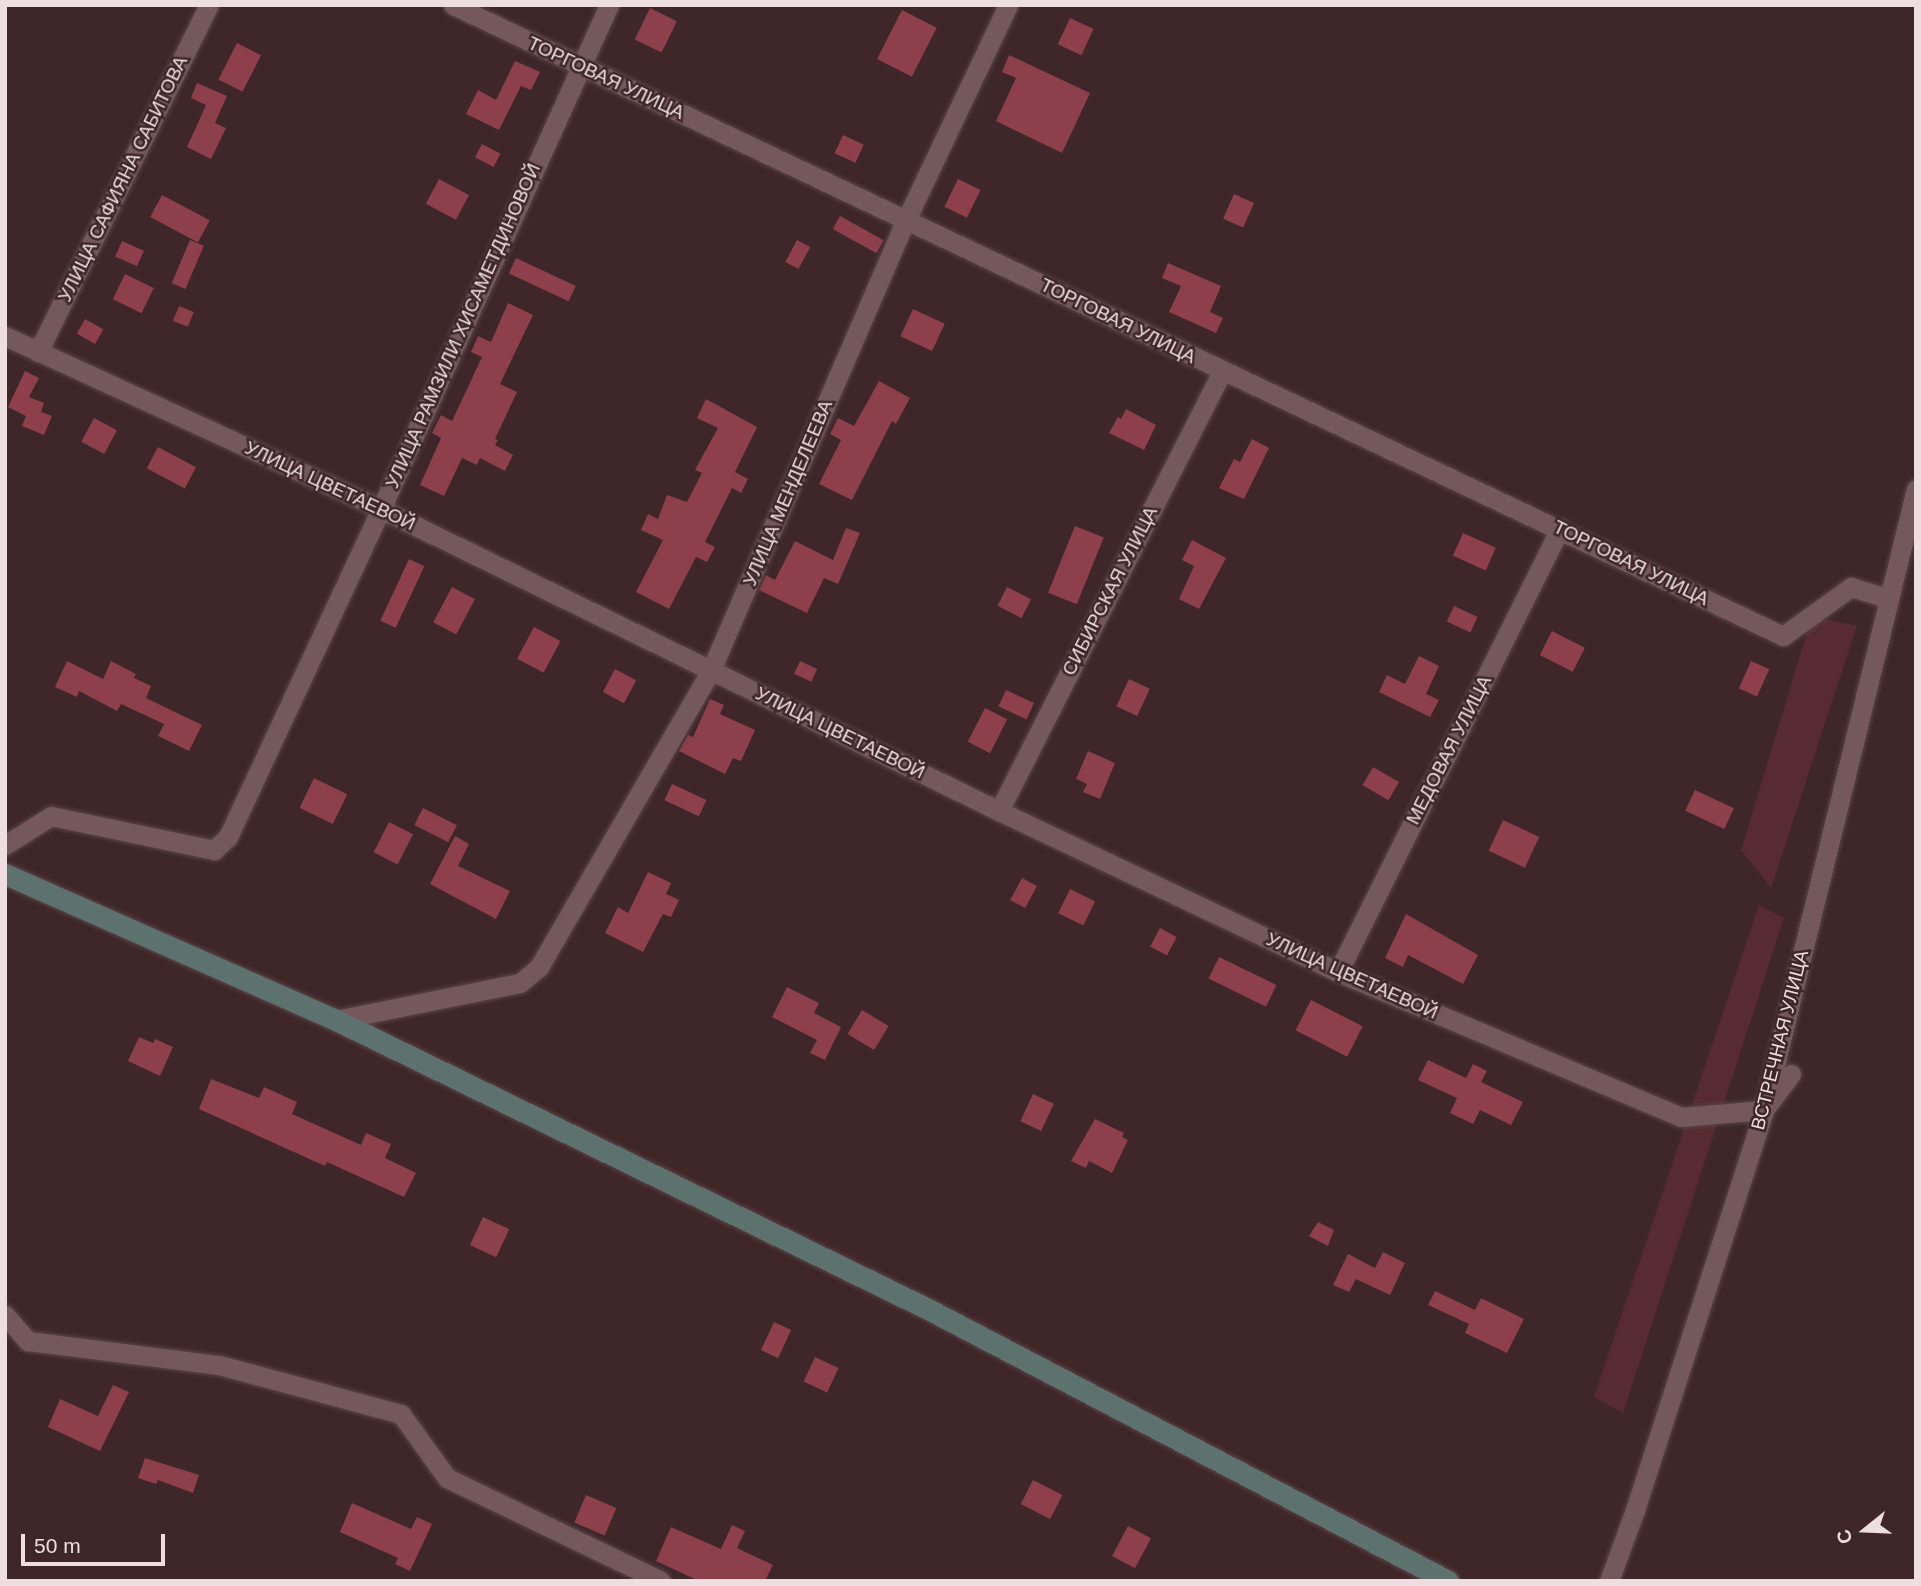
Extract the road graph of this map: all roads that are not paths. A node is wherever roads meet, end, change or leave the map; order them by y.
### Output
1 (209, 5) edge
2 (453, 5) edge
3 (609, 5) edge
4 (1008, 5) edge
5 (580, 66) junction
6 (906, 220) junction
7 (5, 336) edge
8 (38, 352) junction
9 (1222, 371) junction
10 (1916, 489) edge
11 (381, 509) junction
12 (1560, 528) junction
13 (1887, 598) junction
14 (711, 670) junction
15 (999, 811) junction
16 (5, 845) edge
17 (5, 874) edge
18 (1338, 972) junction
19 (336, 1020) junction
20 (1791, 1074) dead end
21 (1764, 1110) junction
22 (5, 1315) edge
23 (661, 1581) edge
24 (1448, 1581) edge
25 (1609, 1581) edge

1 - 8 street, УЛИЦА САФИЯНА САБИТОВА
2 - 5 street, ТОРГОВАЯ УЛИЦА
3 - 5 street, УЛИЦА РАМЗИЛИ ХИСАМЕТДИНОВОЙ
4 - 6 street, УЛИЦА МЕНДЕЛЕЕВА
5 - 6 street, ТОРГОВАЯ УЛИЦА
5 - 11 street, УЛИЦА РАМЗИЛИ ХИСАМЕТДИНОВОЙ
6 - 9 street, ТОРГОВАЯ УЛИЦА
6 - 14 street, УЛИЦА МЕНДЕЛЕЕВА
7 - 8 street, УЛИЦА ЦВЕТАЕВОЙ
8 - 11 street, УЛИЦА ЦВЕТАЕВОЙ
9 - 12 street, ТОРГОВАЯ УЛИЦА
9 - 15 street, СИБИРСКАЯ УЛИЦА
10 - 13 street, ВСТРЕЧНАЯ УЛИЦА
11 - 14 street, УЛИЦА ЦВЕТАЕВОЙ
11 - 16 street, УЛИЦА РАМЗИЛИ ХИСАМЕТДИНОВОЙ
12 - 13 street, ТОРГОВАЯ УЛИЦА
12 - 18 street, МЕДОВАЯ УЛИЦА
13 - 21 street, ВСТРЕЧНАЯ УЛИЦА
14 - 15 street, УЛИЦА ЦВЕТАЕВОЙ
14 - 19 street, УЛИЦА МЕНДЕЛЕЕВА
15 - 18 street, УЛИЦА ЦВЕТАЕВОЙ
17 - 19 street
18 - 21 street, УЛИЦА ЦВЕТАЕВОЙ
19 - 24 street
20 - 21 street
21 - 25 street, ВСТРЕЧНАЯ УЛИЦА
22 - 23 street

